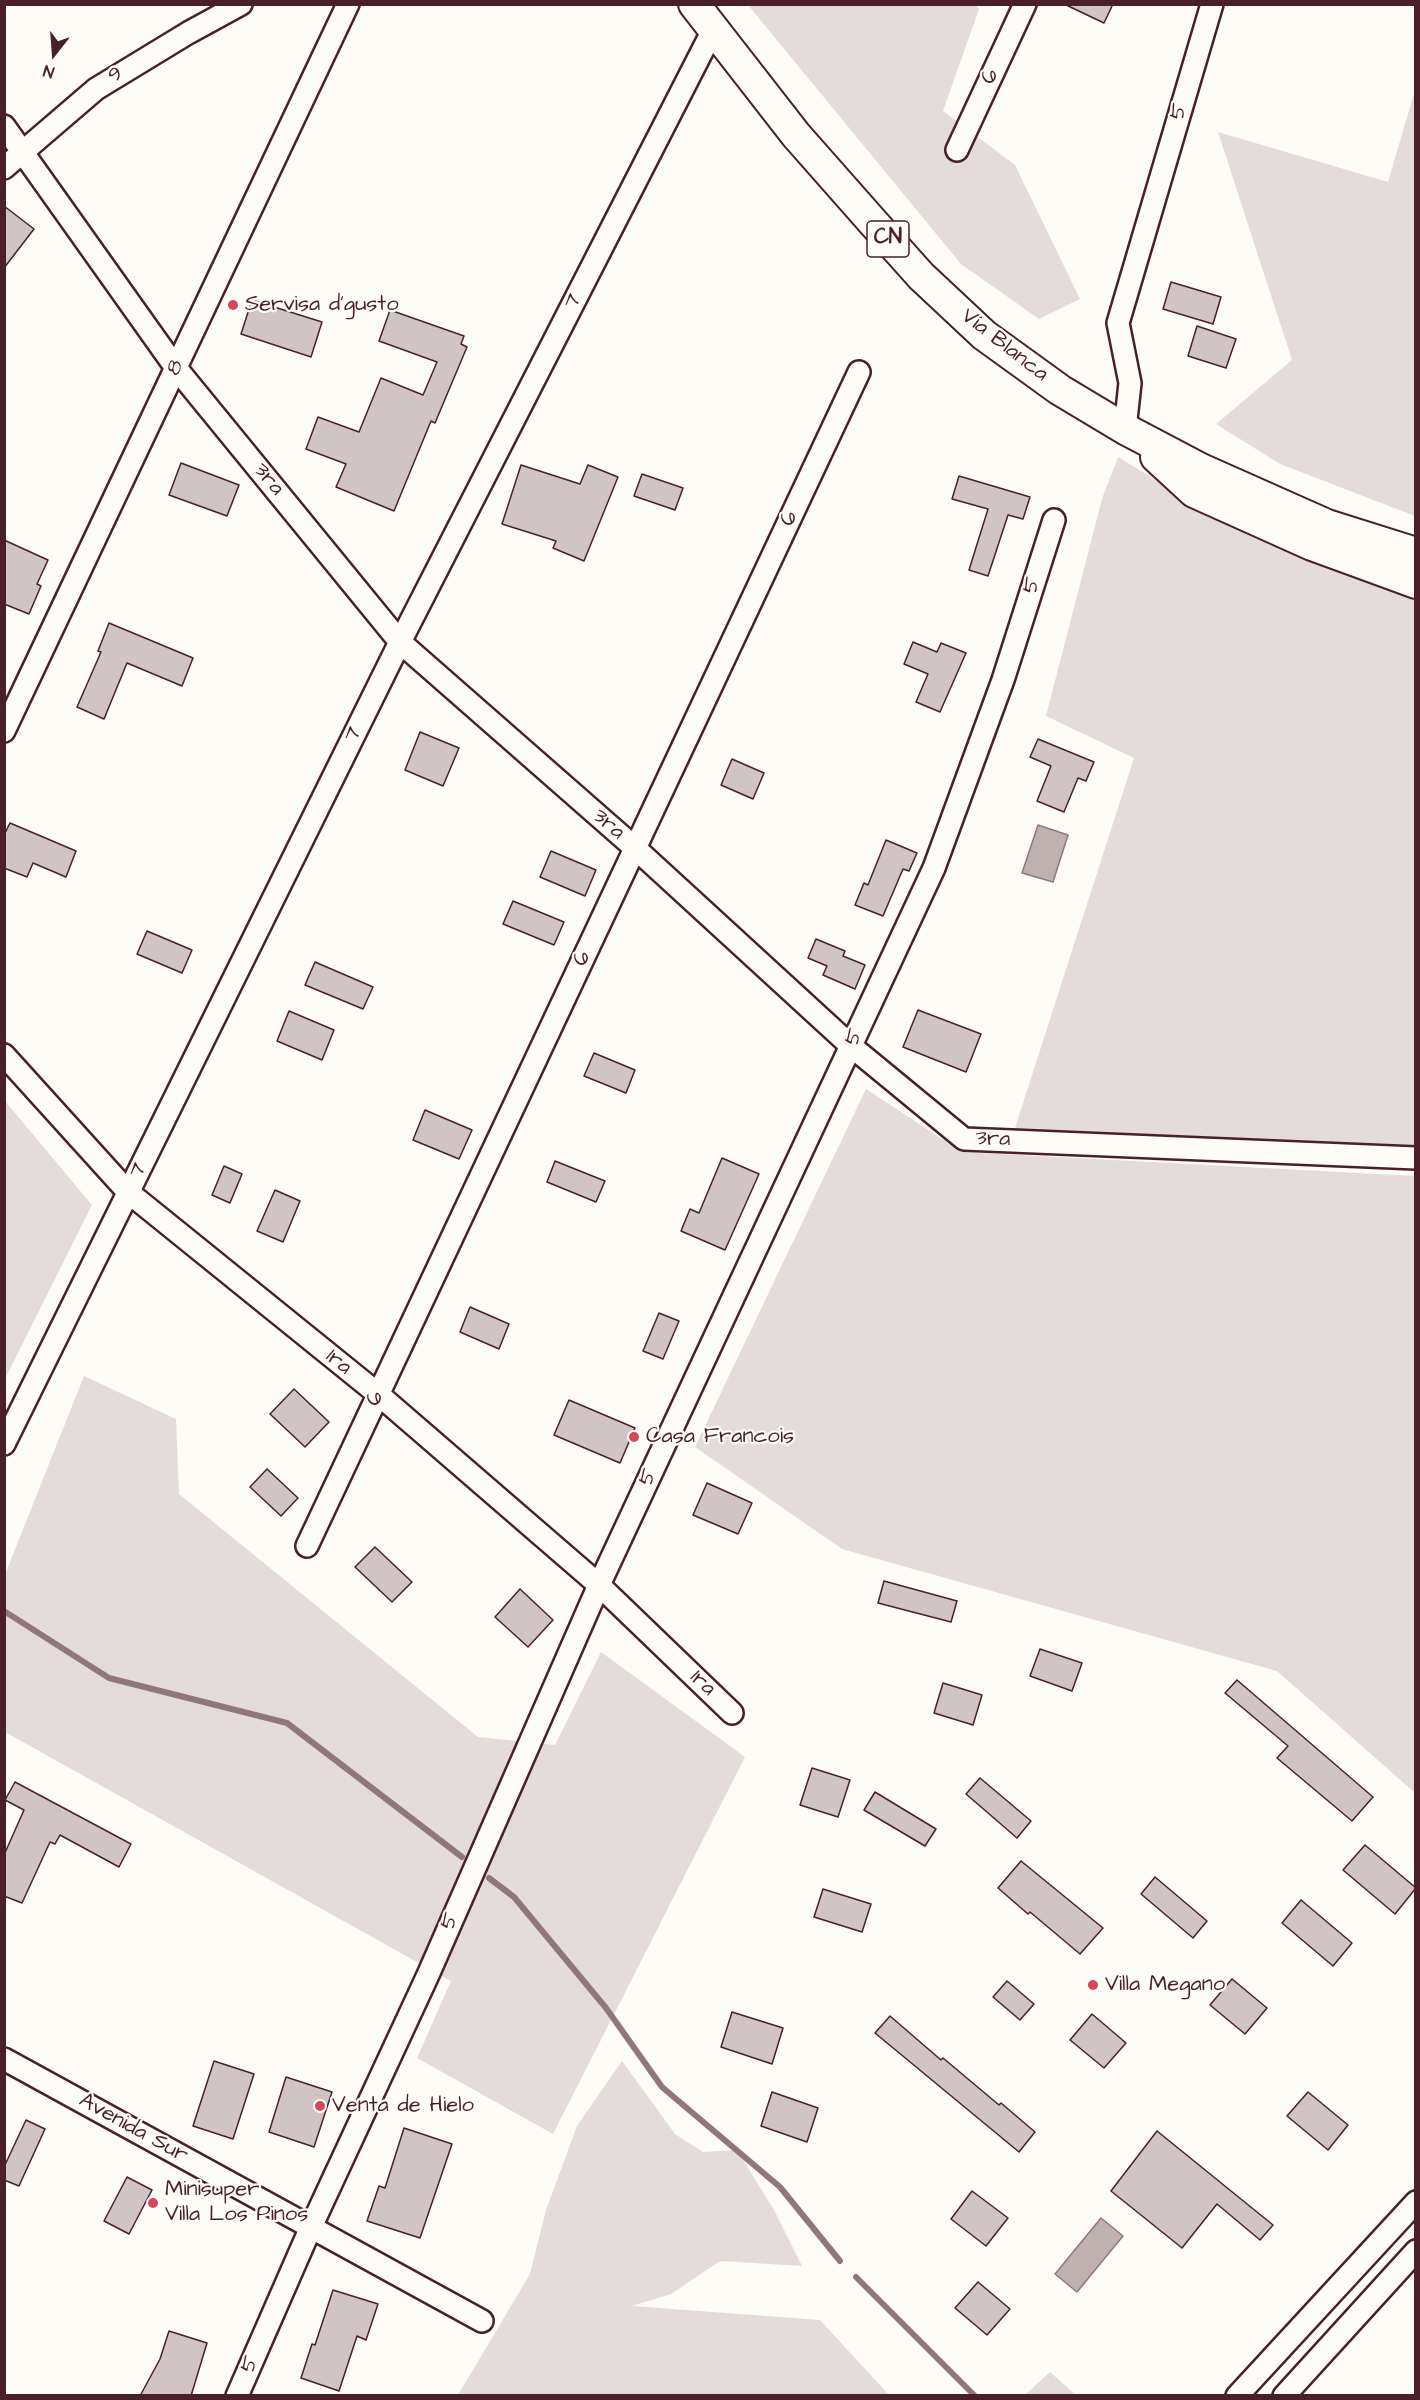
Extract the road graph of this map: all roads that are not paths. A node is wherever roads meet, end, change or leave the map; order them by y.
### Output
1 (241, 4) edge
2 (348, 4) edge
3 (694, 4) edge
4 (1025, 4) edge
5 (1212, 4) edge
6 (713, 30) junction
7 (4, 126) edge
8 (957, 150) dead end
9 (23, 151) junction
10 (4, 168) edge
11 (176, 368) junction
12 (859, 372) dead end
13 (1125, 429) junction
14 (1054, 520) dead end
15 (1416, 554) edge
16 (1416, 583) edge
17 (400, 642) junction
18 (4, 731) edge
19 (635, 848) junction
20 (852, 1046) junction
21 (4, 1055) edge
22 (1416, 1158) edge
23 (128, 1192) junction
24 (378, 1394) junction
25 (4, 1444) edge
26 (307, 1546) dead end
27 (599, 1585) junction
28 (732, 1713) dead end
29 (4, 2059) edge
30 (1416, 2202) edge
31 (311, 2227) junction
32 (1416, 2251) edge
33 (482, 2321) dead end
34 (237, 2396) edge
35 (1237, 2396) edge
36 (1284, 2396) edge

1 - 9 street, 9
2 - 11 street, 8
3 - 6 highway, Vía Blanca / CN
4 - 8 street, 6
5 - 13 street, 5
6 - 13 highway, Vía Blanca / CN
6 - 17 street, 7
7 - 9 street, 3ra
9 - 10 street, 9
9 - 11 street, 3ra
11 - 17 street, 3ra
11 - 18 street, 8
12 - 19 street, 6
13 - 15 highway, Vía Blanca / CN
13 - 16 highway
14 - 20 street, 5
17 - 19 street, 3ra
17 - 23 street, 7
19 - 20 street, 3ra
19 - 24 street, 6
20 - 22 street, 3ra
20 - 27 street, 5
21 - 23 street, 1ra
23 - 24 street, 1ra
23 - 25 street, 7
24 - 26 street, 6
24 - 27 street, 1ra
27 - 28 street, 1ra
27 - 31 street, 5
29 - 31 street, Avenida Sur
30 - 35 street
31 - 33 street, Avenida Sur
31 - 34 street, 5
32 - 36 street

